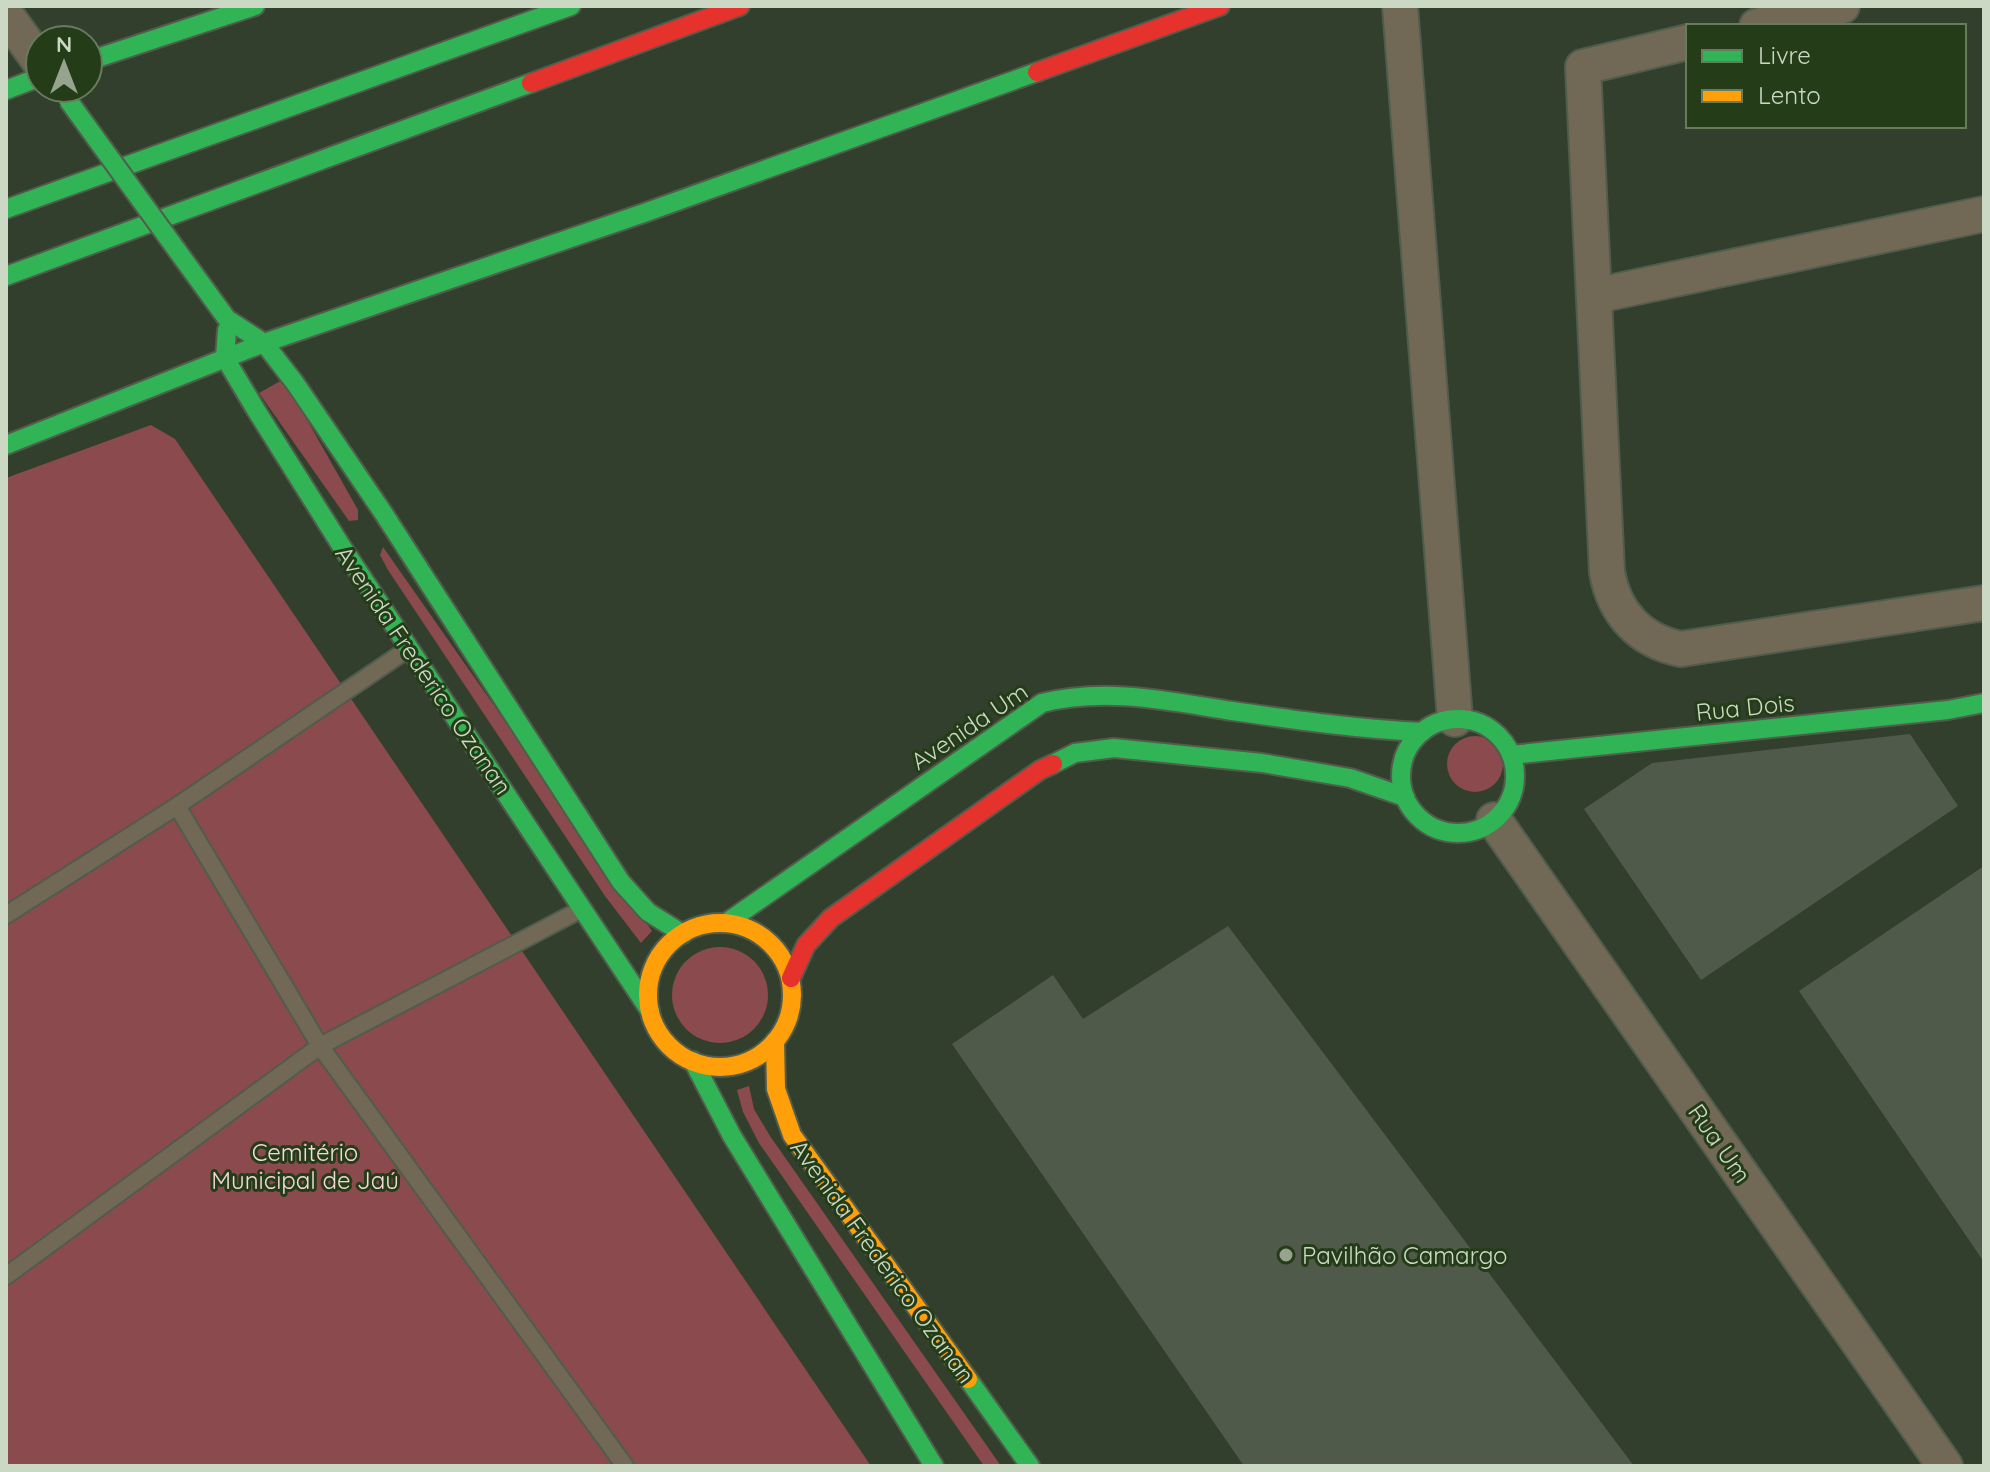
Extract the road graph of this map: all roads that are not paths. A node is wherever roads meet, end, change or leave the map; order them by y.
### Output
1 (255, 6) edge
2 (571, 6) edge
3 (740, 6) edge
4 (1220, 6) edge
5 (1400, 6) edge
6 (1842, 6) edge
7 (6, 15) edge
8 (1766, 24) edge
9 (24, 40) edge
10 (1686, 42) edge
11 (104, 56) edge
12 (70, 104) edge
13 (6, 209) edge
14 (1984, 214) edge
15 (6, 276) edge
16 (1594, 296) junction
17 (227, 319) junction
18 (264, 343) junction
19 (225, 358) junction
20 (6, 445) edge
21 (1984, 603) edge
22 (409, 648) junction
23 (1067, 695) junction
24 (1984, 703) edge
25 (1455, 719) junction
26 (1422, 732) junction
27 (1114, 748) junction
28 (1511, 755) junction
29 (1405, 797) junction
30 (177, 806) junction
31 (1494, 820) junction
32 (582, 909) junction
33 (6, 915) edge
34 (726, 923) junction
35 (683, 934) junction
36 (791, 978) junction
37 (650, 1011) junction
38 (775, 1041) junction
39 (320, 1046) junction
40 (693, 1061) junction
41 (6, 1276) edge
42 (625, 1466) edge
43 (934, 1466) edge
44 (1030, 1466) edge
45 (1945, 1466) edge

1 - 11 main road
2 - 13 main road
3 - 15 main road
4 - 18 main road
5 - 25 street
6 - 8 street
7 - 9 street
10 - 16 street
12 - 17 main road, Avenida Frederico Ozanan, bridge
14 - 16 street
16 - 21 street
17 - 18 main road, Avenida Frederico Ozanan
17 - 19 main road
18 - 19 main road
18 - 35 main road, Avenida Frederico Ozanan
19 - 20 main road
19 - 22 main road, Avenida Frederico Ozanan
22 - 30 lane
22 - 32 main road, Avenida Frederico Ozanan
23 - 26 main road, Avenida Um
23 - 27 main road
23 - 34 main road, Avenida Um
24 - 28 main road, Rua Dois
25 - 26 main road
25 - 28 main road
26 - 29 main road
27 - 29 main road
27 - 36 main road
28 - 31 main road
29 - 31 main road
30 - 33 lane
30 - 39 lane
31 - 45 street, Rua Um
32 - 37 main road, Avenida Frederico Ozanan
32 - 39 lane
34 - 35 main road
34 - 36 main road
35 - 37 main road
36 - 38 main road
37 - 40 main road
38 - 40 main road
38 - 44 main road, Avenida Frederico Ozanan
39 - 41 lane
39 - 42 lane
40 - 43 main road

